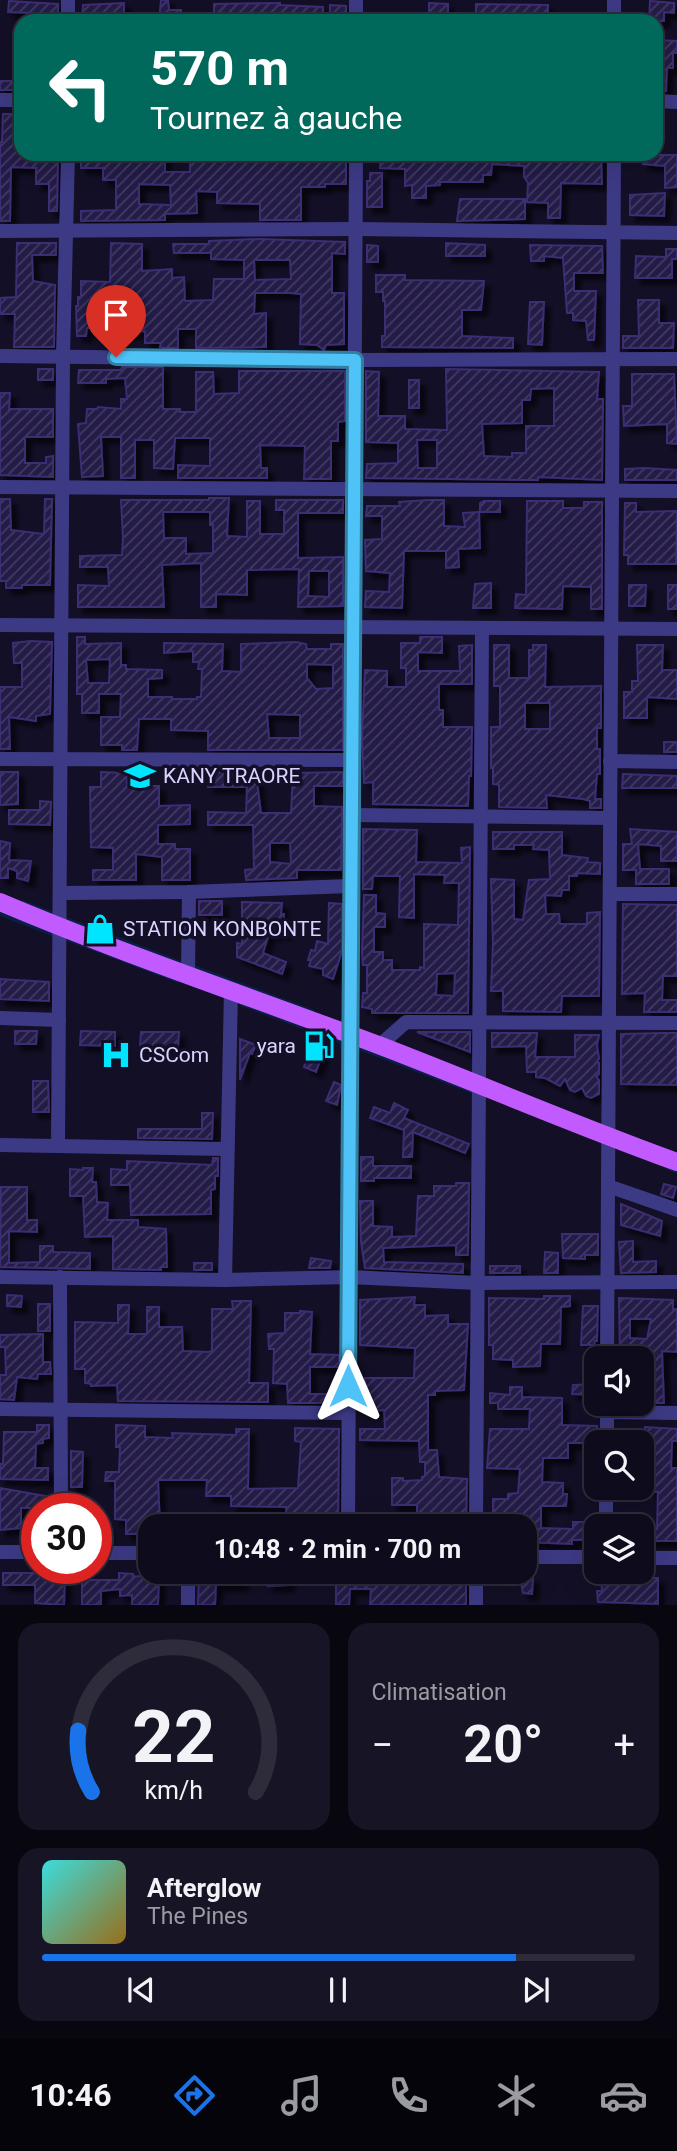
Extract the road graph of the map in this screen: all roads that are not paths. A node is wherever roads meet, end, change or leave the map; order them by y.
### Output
1 (68, 161) edge
2 (356, 161) edge
3 (614, 161) edge
4 (357, 229) junction
5 (0, 232) edge
6 (67, 232) junction
7 (614, 233) junction
8 (677, 233) edge
9 (0, 356) edge
10 (63, 356) junction
11 (612, 359) junction
12 (677, 359) edge
13 (355, 360) junction
14 (0, 487) edge
15 (62, 488) junction
16 (353, 488) junction
17 (612, 491) junction
18 (677, 491) edge
19 (0, 625) edge
20 (61, 625) junction
21 (353, 626) junction
22 (481, 628) junction
23 (611, 628) junction
24 (677, 629) edge
25 (0, 759) edge
26 (61, 760) junction
27 (352, 760) junction
28 (610, 761) junction
29 (677, 762) edge
30 (352, 816) junction
31 (480, 817) junction
32 (610, 818) junction
33 (351, 886) junction
34 (189, 892) junction
35 (60, 893) junction
36 (610, 894) junction
37 (677, 894) edge
38 (0, 902) edge
39 (60, 928) junction
40 (188, 974) junction
41 (231, 990) junction
42 (0, 1018) edge
43 (59, 1020) junction
44 (479, 1023) junction
45 (609, 1023) junction
46 (677, 1023) edge
47 (350, 1035) junction
48 (380, 1045) junction
49 (479, 1085) junction
50 (608, 1137) junction
51 (0, 1145) edge
52 (58, 1146) junction
53 (226, 1149) junction
54 (677, 1162) edge
55 (608, 1186) junction
56 (677, 1210) edge
57 (0, 1277) edge
58 (60, 1277) junction
59 (349, 1277) junction
60 (225, 1280) junction
61 (607, 1282) junction
62 (677, 1282) edge
63 (478, 1283) junction
64 (607, 1346) edge
65 (0, 1409) edge
66 (60, 1409) junction
67 (654, 1411) edge
68 (348, 1413) junction
69 (677, 1413) edge
70 (61, 1493) edge
71 (348, 1514) edge
72 (476, 1514) edge
73 (0, 1552) edge
74 (21, 1552) edge
75 (112, 1553) edge
76 (138, 1553) edge
77 (537, 1557) edge
78 (584, 1557) edge
79 (654, 1558) edge
80 (677, 1558) edge
81 (188, 1584) edge
82 (476, 1584) edge
83 (188, 1605) edge
84 (476, 1605) edge

1 - 6 street
2 - 4 street
3 - 7 street
4 - 6 street
4 - 7 street
4 - 13 street
5 - 6 street
6 - 10 street
7 - 8 street
7 - 11 street
9 - 10 street
10 - 13 street
10 - 15 street
11 - 12 street
11 - 13 street
11 - 17 street
13 - 16 street
14 - 15 street
15 - 16 street
15 - 20 street
16 - 17 street
16 - 21 street
17 - 18 street
17 - 23 street
19 - 20 street
20 - 21 street
20 - 26 street
21 - 22 street
21 - 27 street
22 - 23 street
22 - 31 street
23 - 24 street
23 - 28 street
25 - 26 street
26 - 27 street
26 - 35 street
27 - 30 street
28 - 29 street
28 - 32 street
30 - 31 street
30 - 33 street
31 - 32 street
31 - 44 street
32 - 36 street
33 - 34 street
33 - 47 street
34 - 35 street
34 - 40 street
35 - 39 street
36 - 37 street
36 - 45 street
38 - 39 main road
39 - 40 main road
39 - 43 street
40 - 41 main road
41 - 47 main road
41 - 53 street
42 - 43 street
43 - 52 street
44 - 45 street
44 - 48 street
44 - 49 street
45 - 46 street
45 - 50 street
47 - 48 main road
47 - 59 street
48 - 49 main road
49 - 50 main road
49 - 63 street
50 - 54 main road
50 - 55 street
51 - 52 street
52 - 53 street
53 - 60 street
55 - 56 street
55 - 61 street
57 - 58 street
58 - 60 street
58 - 66 street
59 - 60 street
59 - 63 street
59 - 68 street
61 - 62 street
61 - 63 street
61 - 64 street
63 - 72 street
65 - 66 street
66 - 68 street
66 - 70 street
67 - 69 street
68 - 71 street
73 - 74 street
75 - 76 street
77 - 78 street
79 - 80 street
81 - 83 street
82 - 84 street

